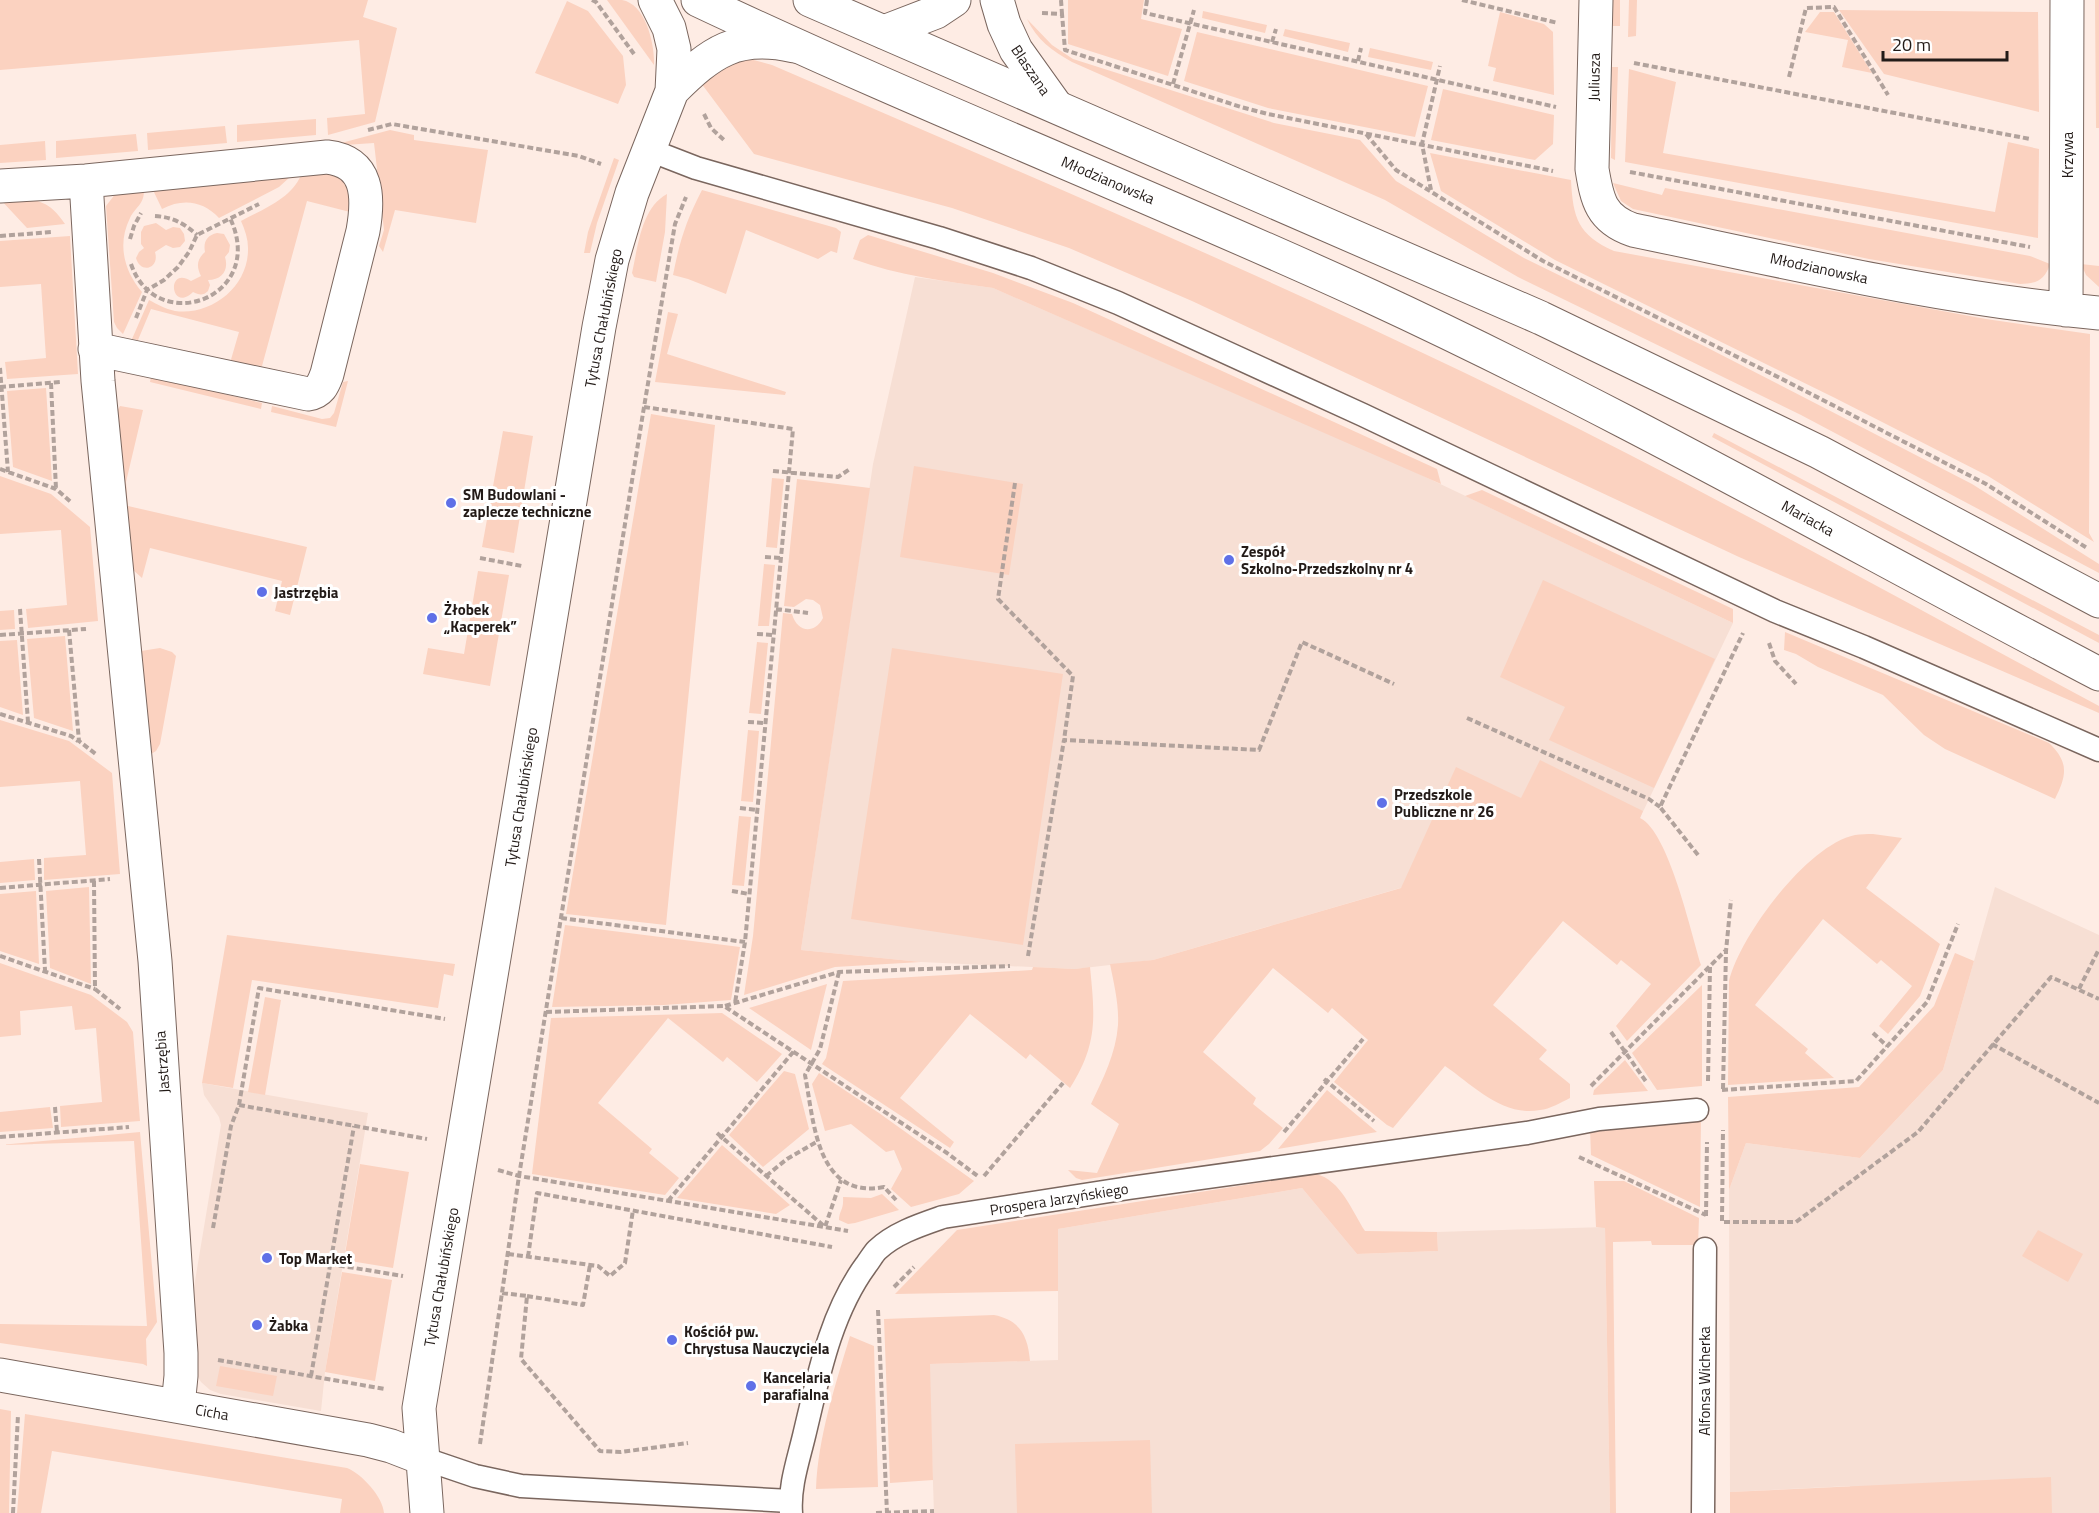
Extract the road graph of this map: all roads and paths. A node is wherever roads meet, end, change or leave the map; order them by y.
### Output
1 (592, 0) edge
2 (655, 0) edge
3 (698, 0) edge
4 (810, 0) edge
5 (954, 0) edge
6 (997, 0) edge
7 (1061, 0) edge
8 (1147, 0) edge
9 (1462, 0) edge
10 (1596, 0) edge
11 (2067, 0) edge
12 (1194, 10) dead end
13 (1040, 13) dead end
14 (1062, 14) junction
15 (1190, 23) junction
16 (1562, 24) dead end
17 (1276, 29) dead end
18 (884, 32) junction
19 (1272, 42) junction
20 (795, 46) junction
21 (1361, 48) dead end
22 (1358, 61) junction
23 (640, 62) dead end
24 (1629, 62) dead end
25 (1440, 66) dead end
26 (1789, 77) dead end
27 (1437, 80) junction
28 (1173, 84) junction
29 (672, 91) junction
30 (1888, 95) dead end
31 (1056, 106) junction
32 (1559, 108) dead end
33 (711, 128) dead end
34 (361, 132) dead end
35 (1365, 134) junction
36 (2039, 141) dead end
37 (1422, 144) junction
38 (648, 149) junction
39 (605, 154) dead end
40 (601, 164) junction
41 (1593, 167) junction
42 (696, 168) junction
43 (598, 175) dead end
44 (86, 181) junction
45 (0, 186) edge
46 (1431, 191) junction
47 (146, 209) dead end
48 (155, 216) dead end
49 (230, 218) dead end
50 (88, 229) junction
51 (0, 236) edge
52 (130, 246) dead end
53 (2067, 252) junction
54 (130, 260) dead end
55 (147, 290) junction
56 (2066, 310) junction
57 (2099, 313) edge
58 (96, 365) junction
59 (1515, 366) joint
60 (0, 368) edge
61 (51, 383) junction
62 (1, 387) edge
63 (644, 407) junction
64 (0, 469) edge
65 (850, 469) dead end
66 (773, 471) dead end
67 (9, 472) junction
68 (789, 472) junction
69 (1016, 483) dead end
70 (56, 489) junction
71 (79, 508) dead end
72 (2089, 549) dead end
73 (765, 557) dead end
74 (480, 558) dead end
75 (781, 558) junction
76 (525, 567) dead end
77 (2099, 600) edge
78 (1756, 602) junction
79 (20, 609) dead end
80 (777, 609) junction
81 (808, 613) dead end
82 (96, 628) dead end
83 (69, 630) junction
84 (22, 634) junction
85 (757, 634) dead end
86 (774, 634) junction
87 (0, 635) edge
88 (2099, 674) edge
89 (1394, 684) dead end
90 (0, 714) edge
91 (1467, 718) dead end
92 (28, 722) junction
93 (748, 722) dead end
94 (765, 723) junction
95 (1064, 740) junction
96 (79, 741) junction
97 (2099, 750) edge
98 (102, 760) dead end
99 (1660, 807) junction
100 (740, 808) dead end
101 (757, 810) junction
102 (1698, 855) dead end
103 (39, 859) dead end
104 (116, 879) dead end
105 (40, 885) junction
106 (0, 888) edge
107 (732, 891) dead end
108 (750, 894) junction
109 (1731, 900) dead end
110 (561, 918) junction
111 (1958, 924) dead end
112 (745, 942) junction
113 (2099, 949) edge
114 (0, 956) edge
115 (1028, 956) dead end
116 (1010, 966) dead end
117 (45, 970) junction
118 (839, 972) junction
119 (95, 989) dead end
120 (2079, 989) junction
121 (2099, 999) edge
122 (735, 1003) junction
123 (724, 1006) junction
124 (546, 1012) junction
125 (453, 1020) dead end
126 (1611, 1032) dead end
127 (1873, 1033) dead end
128 (1363, 1039) dead end
129 (1992, 1044) junction
130 (1887, 1046) junction
131 (794, 1051) junction
132 (1625, 1051) junction
133 (812, 1063) junction
134 (1649, 1087) dead end
135 (1723, 1090) dead end
136 (1583, 1094) dead end
137 (2099, 1103) edge
138 (55, 1107) dead end
139 (1697, 1110) dead end
140 (354, 1126) junction
141 (136, 1127) dead end
142 (57, 1132) junction
143 (717, 1133) dead end
144 (1527, 1133) junction
145 (1281, 1136) dead end
146 (0, 1137) edge
147 (722, 1137) junction
148 (818, 1141) junction
149 (461, 1161) junction
150 (519, 1176) junction
151 (766, 1176) junction
152 (982, 1179) dead end
153 (841, 1180) junction
154 (668, 1201) junction
155 (903, 1208) dead end
156 (633, 1210) junction
157 (825, 1227) junction
158 (832, 1247) dead end
159 (1705, 1249) dead end
160 (877, 1250) junction
161 (508, 1254) junction
162 (528, 1257) junction
163 (917, 1263) dead end
164 (330, 1264) junction
165 (590, 1265) junction
166 (409, 1277) dead end
167 (893, 1288) dead end
168 (502, 1293) junction
169 (527, 1296) junction
170 (882, 1302) dead end
171 (0, 1375) edge
172 (311, 1376) dead end
173 (19, 1406) dead end
174 (177, 1406) junction
175 (688, 1443) dead end
176 (422, 1458) junction
177 (475, 1476) junction
178 (790, 1507) edge
179 (934, 1511) dead end
180 (919, 1512) edge
181 (13, 1513) edge
182 (427, 1513) edge
183 (876, 1513) edge
184 (887, 1513) edge
185 (1703, 1513) edge

1 - 23 path
2 - 29 street, Tytusa Chałubińskiego
3 - 20 street, Młodzianowska
4 - 18 street
5 - 18 street
6 - 31 street, Blaszana
7 - 14 path
8 - 15 path
9 - 16 path
10 - 41 street, Juliusza
11 - 53 street, Krzywa
12 - 15 path
13 - 14 path
14 - 28 path
15 - 19 path
15 - 28 path
17 - 19 path
18 - 31 street
19 - 22 path
20 - 29 street, Tytusa Chałubińskiego
20 - 59 street, Młodzianowska
21 - 22 path
22 - 27 path
24 - 36 path
25 - 27 path
26 - 30 path
27 - 32 path
27 - 37 path
28 - 35 path
29 - 38 street, Tytusa Chałubińskiego
31 - 77 street
33 - 42 path
34 - 40 path
35 - 37 path
35 - 46 path
37 - 41 path
37 - 46 path
38 - 42 lane
38 - 149 street, Tytusa Chałubińskiego
39 - 40 path
40 - 43 path
41 - 53 path
41 - 56 street, Młodzianowska
42 - 63 path
42 - 78 lane
44 - 45 street
44 - 50 street, Jastrzębia
44 - 58 street
46 - 72 path
47 - 52 path
48 - 55 path
49 - 55 path
50 - 51 path
50 - 58 street, Jastrzębia
53 - 56 street, Krzywa
54 - 55 path
56 - 57 street, Młodzianowska
58 - 61 path
58 - 174 street, Jastrzębia
59 - 88 street, Mariacka
60 - 62 path
61 - 62 path
61 - 70 path
62 - 67 path
63 - 68 path
63 - 110 path
64 - 67 path
65 - 68 path
66 - 68 path
67 - 70 path
68 - 75 path
69 - 95 path
70 - 71 path
73 - 75 path
74 - 76 path
75 - 80 path
78 - 97 lane
78 - 99 path
79 - 84 path
80 - 81 path
80 - 86 path
82 - 83 path
83 - 84 path
83 - 96 path
84 - 87 path
84 - 92 path
85 - 86 path
86 - 94 path
89 - 95 path
90 - 92 path
91 - 99 path
92 - 96 path
93 - 94 path
94 - 101 path
95 - 115 path
96 - 98 path
99 - 102 path
100 - 101 path
101 - 108 path
103 - 105 path
104 - 105 path
105 - 106 path
105 - 117 path
107 - 108 path
108 - 112 path
109 - 132 path
110 - 112 path
110 - 124 path
111 - 130 path
112 - 122 path
113 - 120 path
114 - 117 path
116 - 118 path
117 - 119 path
118 - 122 path
118 - 133 path
120 - 121 path
120 - 129 path
122 - 123 path
123 - 124 path
123 - 131 path
124 - 150 path
125 - 140 path
126 - 132 path
127 - 130 path
128 - 145 path
129 - 137 path
129 - 144 path
130 - 135 path
131 - 133 path
131 - 147 path
132 - 134 path
132 - 136 path
133 - 148 path
133 - 152 path
138 - 142 path
139 - 144 lane, Prospera Jarzyńskiego
140 - 149 path
140 - 164 path
141 - 142 path
142 - 146 path
143 - 147 path
144 - 160 lane, Prospera Jarzyńskiego
147 - 151 path
147 - 154 path
148 - 151 path
148 - 153 path
149 - 150 path
149 - 176 street, Tytusa Chałubińskiego
150 - 154 path
150 - 161 path
151 - 157 path
153 - 155 path
153 - 157 path
154 - 157 path
156 - 158 path
156 - 162 path
156 - 165 path
157 - 160 path
159 - 185 lane, Alfonsa Wicherka
160 - 178 lane, Prospera Jarzyńskiego
161 - 162 path
161 - 168 path
162 - 165 path
163 - 167 path
164 - 166 path
164 - 172 path
165 - 169 path
168 - 169 path
168 - 177 path
169 - 175 path
170 - 184 path
171 - 174 street, Cicha
173 - 181 path
174 - 176 street, Cicha
176 - 177 lane
176 - 182 street, Tytusa Chałubińskiego
177 - 178 lane
179 - 180 path
180 - 184 path
183 - 184 path

